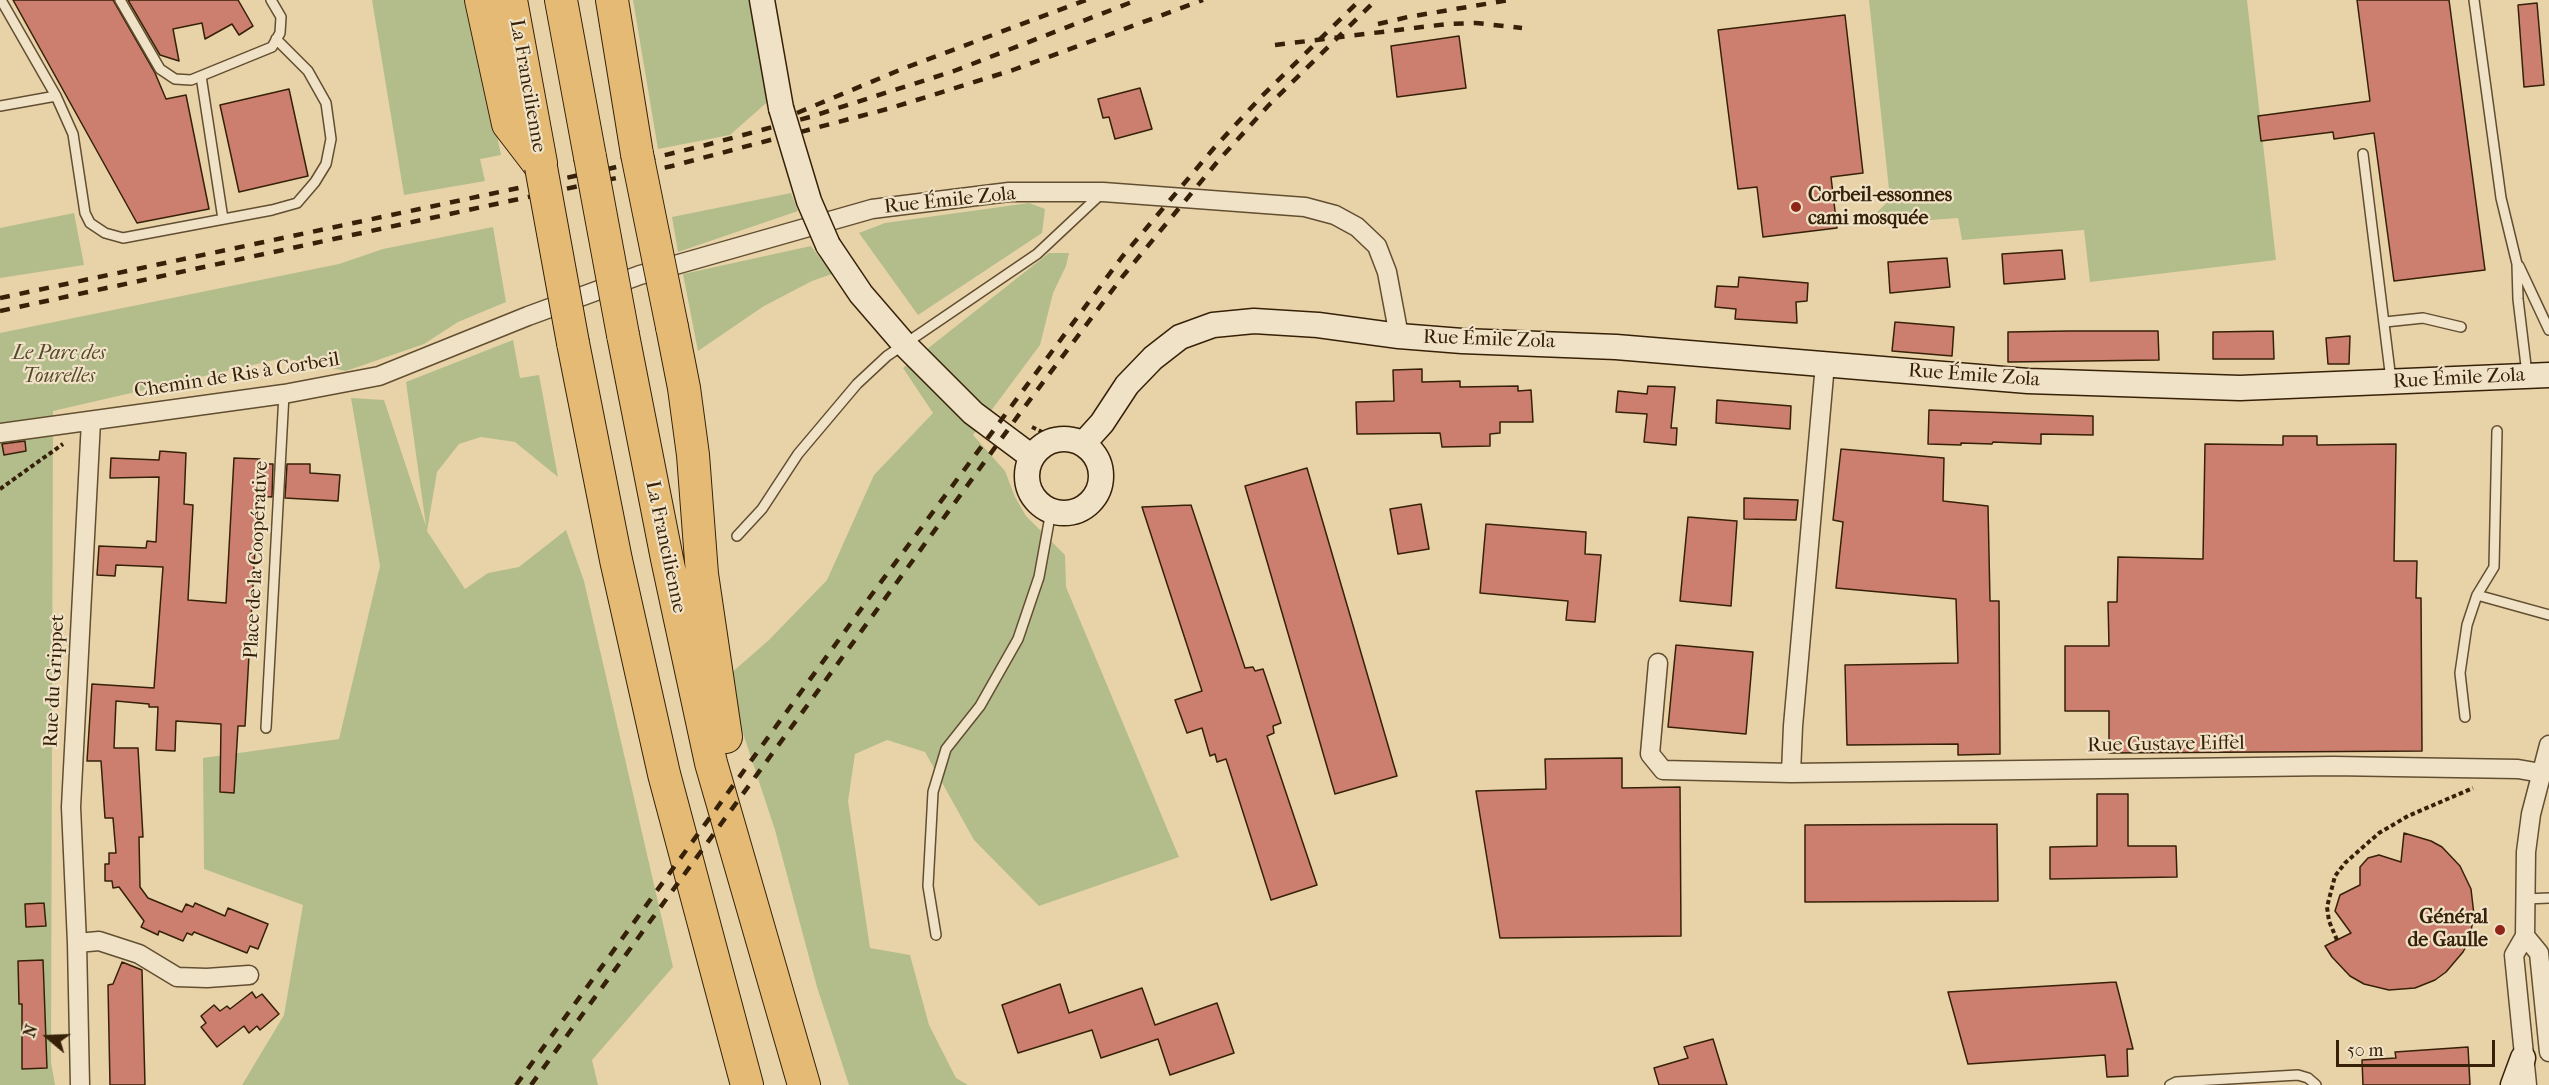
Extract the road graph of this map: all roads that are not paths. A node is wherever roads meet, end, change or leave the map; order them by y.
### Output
1 (1, 0) edge
2 (120, 0) edge
3 (271, 0) edge
4 (481, 0) edge
5 (511, 0) edge
6 (561, 0) edge
7 (612, 0) edge
8 (762, 0) edge
9 (2474, 0) edge
10 (276, 39) junction
11 (201, 76) junction
12 (56, 96) junction
13 (0, 106) edge
14 (2363, 153) dead end
15 (541, 167) junction
16 (1103, 192) junction
17 (224, 219) junction
18 (2517, 264) junction
19 (2385, 322) junction
20 (2461, 327) dead end
21 (2549, 330) edge
22 (1399, 336) junction
23 (905, 345) junction
24 (440, 350) joint
25 (1825, 364) junction
26 (2538, 375) edge
27 (2392, 383) junction
28 (284, 394) junction
29 (91, 421) junction
30 (2497, 431) dead end
31 (0, 433) edge
32 (1083, 444) junction
33 (1032, 457) junction
34 (1051, 511) junction
35 (737, 536) dead end
36 (2477, 595) junction
37 (2549, 615) edge
38 (1658, 663) dead end
39 (2465, 717) dead end
40 (266, 728) dead end
41 (2549, 745) edge
42 (1791, 773) junction
43 (2541, 773) junction
44 (746, 880) junction
45 (2549, 898) edge
46 (2525, 899) junction
47 (936, 935) dead end
48 (2525, 936) junction
49 (77, 943) junction
50 (249, 975) dead end
51 (2549, 1052) edge
52 (2523, 1058) junction
53 (80, 1085) edge
54 (747, 1085) edge
55 (804, 1085) edge
56 (2170, 1085) edge
57 (2316, 1085) edge
58 (2513, 1085) edge
59 (2527, 1085) edge

1 - 12 lane
2 - 11 lane
3 - 10 lane
4 - 15 highway
5 - 15 highway, La Francilienne
6 - 44 highway, La Francilienne, bridge
7 - 44 highway, bridge
8 - 23 street, bridge
9 - 18 lane
10 - 11 lane
10 - 17 lane
11 - 17 lane
12 - 13 lane
12 - 17 lane
14 - 19 lane
15 - 54 highway, La Francilienne, bridge
16 - 22 street, Rue Émile Zola
16 - 23 lane
16 - 24 street, Rue Émile Zola
18 - 21 lane
18 - 26 lane
19 - 20 lane
19 - 27 lane
22 - 25 street, Rue Émile Zola
22 - 32 street, Rue Émile Zola
23 - 33 street
23 - 35 lane
24 - 28 street, Chemin de Ris à Corbeil
25 - 27 street, Rue Émile Zola
25 - 42 street
26 - 27 street, Rue Émile Zola
28 - 29 street, Chemin de Ris à Corbeil
28 - 40 lane, Place de la Coopérative
29 - 31 street, Chemin de Ris à Corbeil
29 - 49 street, Rue du Grippet
30 - 36 lane
32 - 33 street
32 - 34 street
33 - 34 street
34 - 47 lane
36 - 37 lane
36 - 39 lane
38 - 42 street, Rue Gustave Eiffel
41 - 43 street
42 - 43 street, Rue Gustave Eiffel
43 - 46 street
44 - 55 highway, La Francilienne
45 - 46 lane
46 - 48 street
48 - 51 street
48 - 52 street
49 - 50 street
49 - 53 street, Rue du Grippet
52 - 58 street
52 - 59 street
56 - 57 lane

